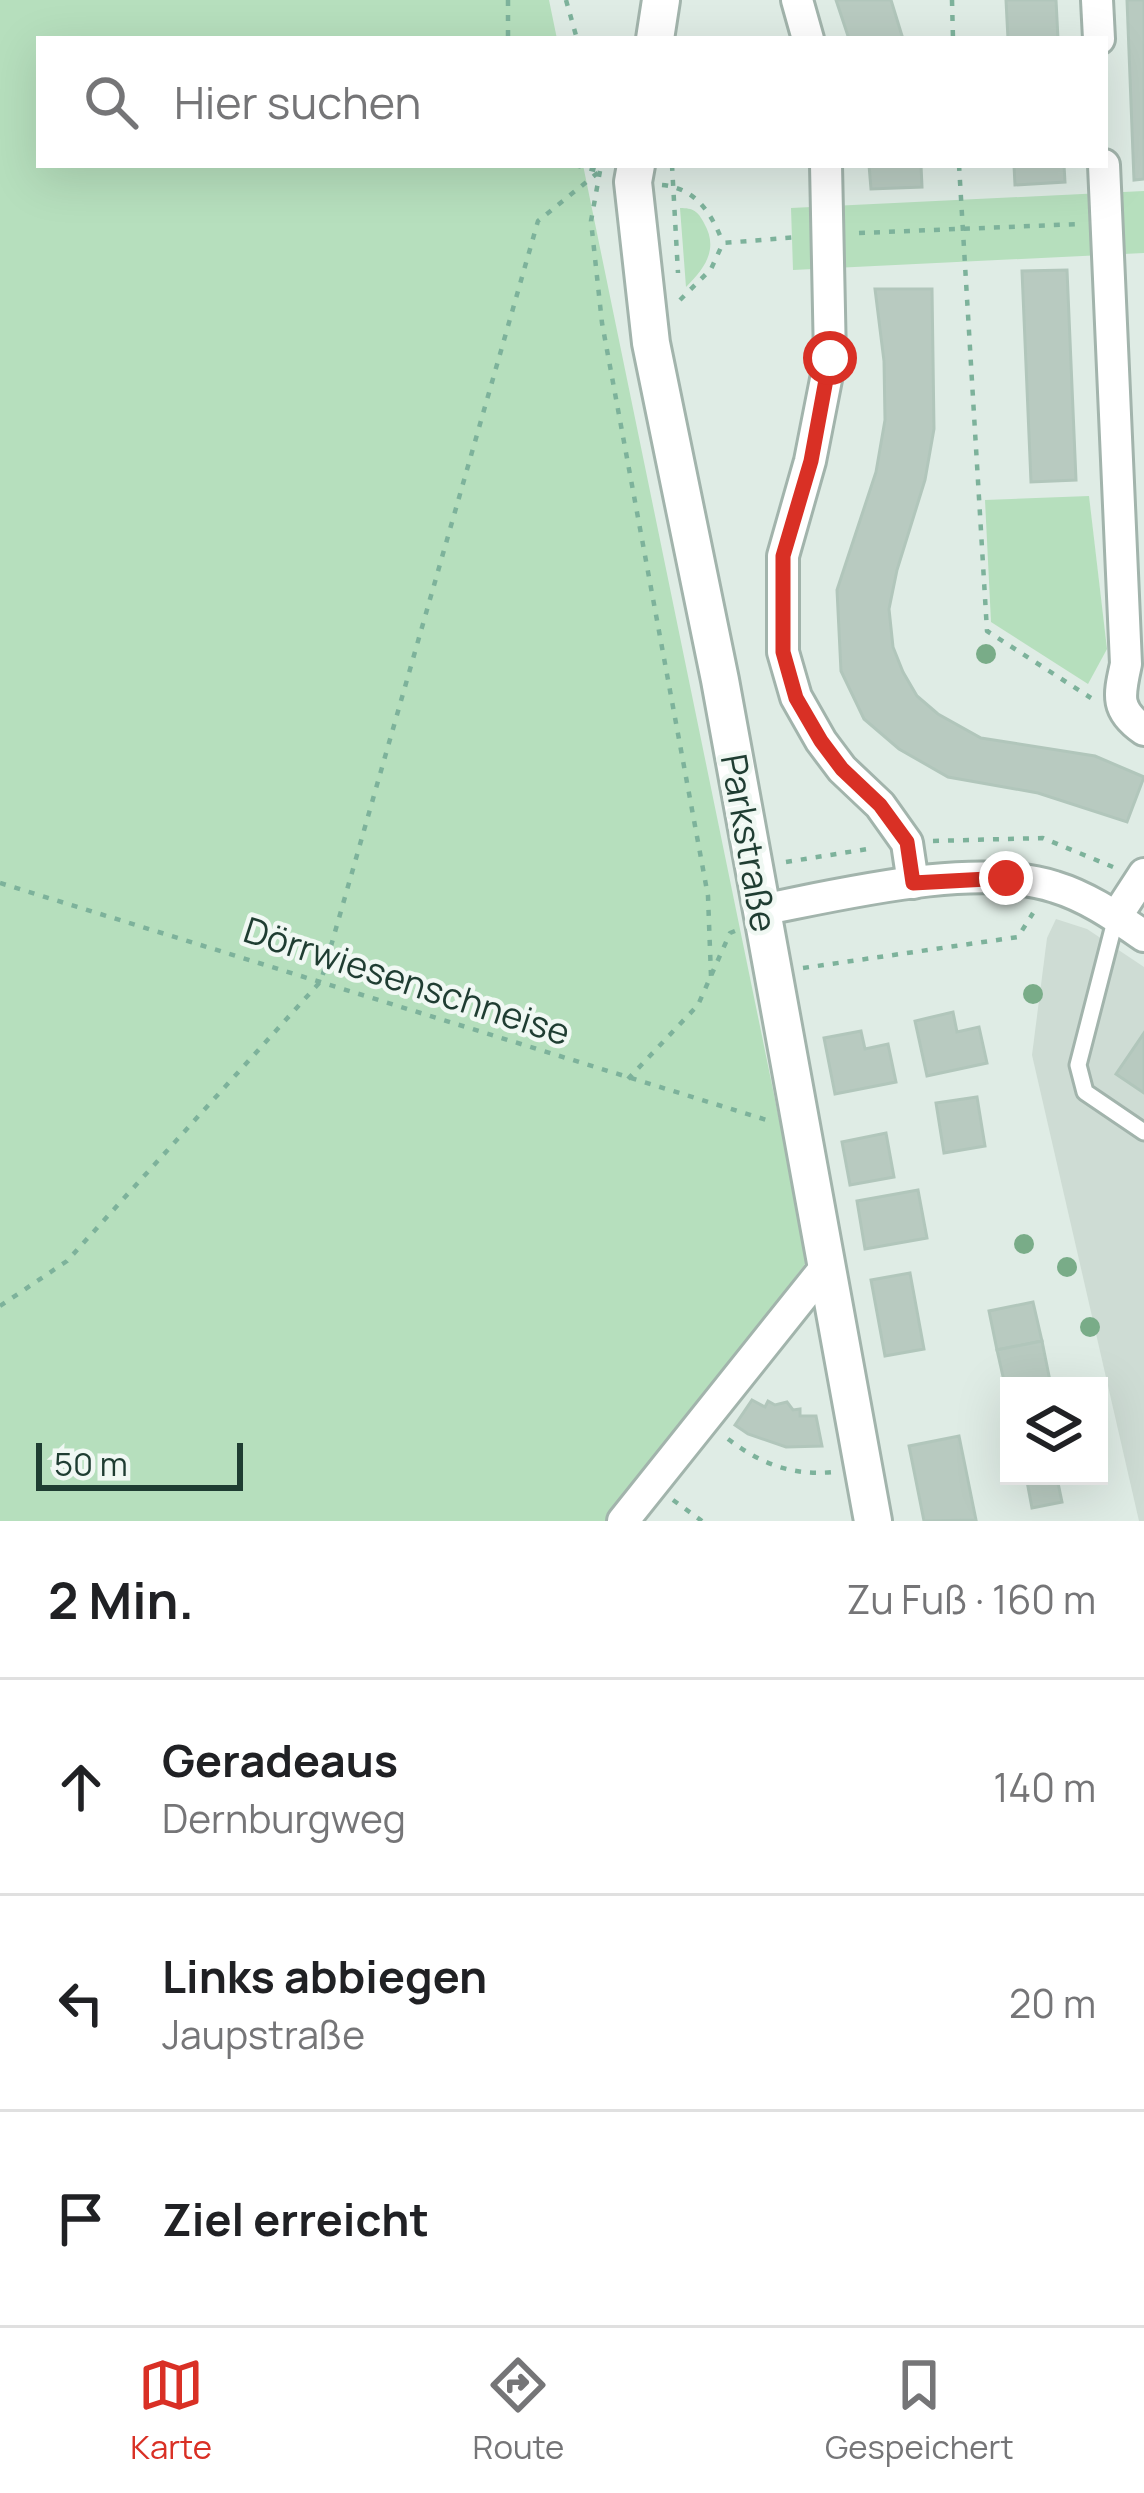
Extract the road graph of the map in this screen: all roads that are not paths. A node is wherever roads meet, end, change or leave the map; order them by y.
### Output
1 (661, 0) edge
2 (797, 0) edge
3 (1097, 0) edge
4 (655, 36) edge
5 (807, 36) edge
6 (1099, 36) edge
7 (613, 168) edge
8 (826, 168) edge
9 (1104, 168) edge
10 (1144, 730) edge
11 (1144, 874) edge
12 (913, 883) junction
13 (762, 915) junction
14 (1116, 916) junction
15 (1144, 936) edge
16 (1144, 1132) edge
17 (825, 1268) junction
18 (623, 1521) edge
19 (873, 1521) edge

1 - 4 street
2 - 5 street
3 - 6 street
7 - 13 street, Parkstraße
8 - 12 street
9 - 10 street
11 - 14 street
12 - 13 street
12 - 14 street
13 - 17 street, Parkstraße
14 - 15 street
14 - 16 lane
17 - 18 street
17 - 19 street, Parkstraße

